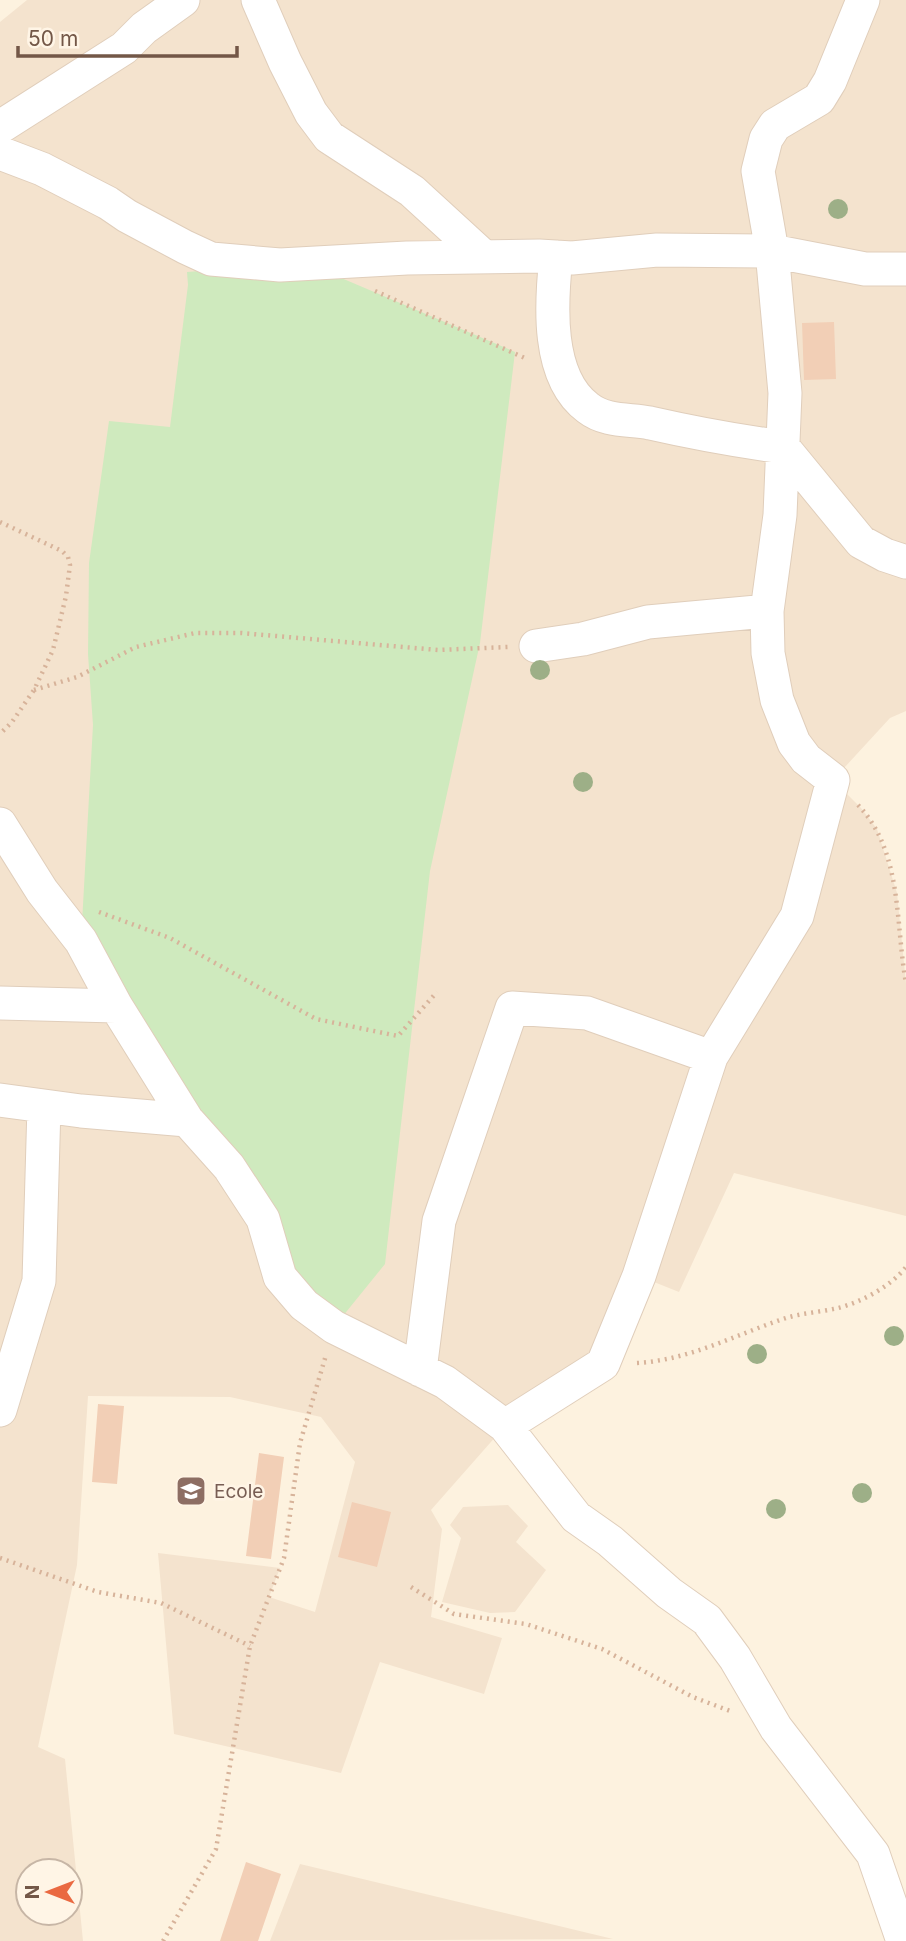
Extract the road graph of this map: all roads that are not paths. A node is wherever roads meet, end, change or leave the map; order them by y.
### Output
1 (183, 0) edge
2 (258, 0) edge
3 (863, 0) edge
4 (0, 127) edge
5 (0, 153) edge
6 (772, 251) junction
7 (483, 256) junction
8 (556, 257) junction
9 (906, 269) edge
10 (783, 447) junction
11 (906, 562) edge
12 (767, 611) junction
13 (536, 646) road end
14 (0, 824) edge
15 (12, 860) edge
16 (0, 1003) edge
17 (116, 1006) junction
18 (711, 1057) junction
19 (0, 1100) edge
20 (44, 1106) junction
21 (187, 1119) junction
22 (420, 1370) junction
23 (0, 1410) edge
24 (505, 1426) junction
25 (903, 1941) edge

1 - 4 street
2 - 7 street
3 - 6 street
5 - 7 street
6 - 8 street
6 - 9 street
6 - 10 street
7 - 8 street
8 - 10 street
10 - 11 street
10 - 12 street
12 - 13 street
12 - 18 street
14 - 15 street
15 - 17 street
16 - 17 street
17 - 21 street
18 - 22 street
18 - 24 street
19 - 20 street
20 - 21 street
20 - 23 street
21 - 22 street
22 - 24 street
24 - 25 street

